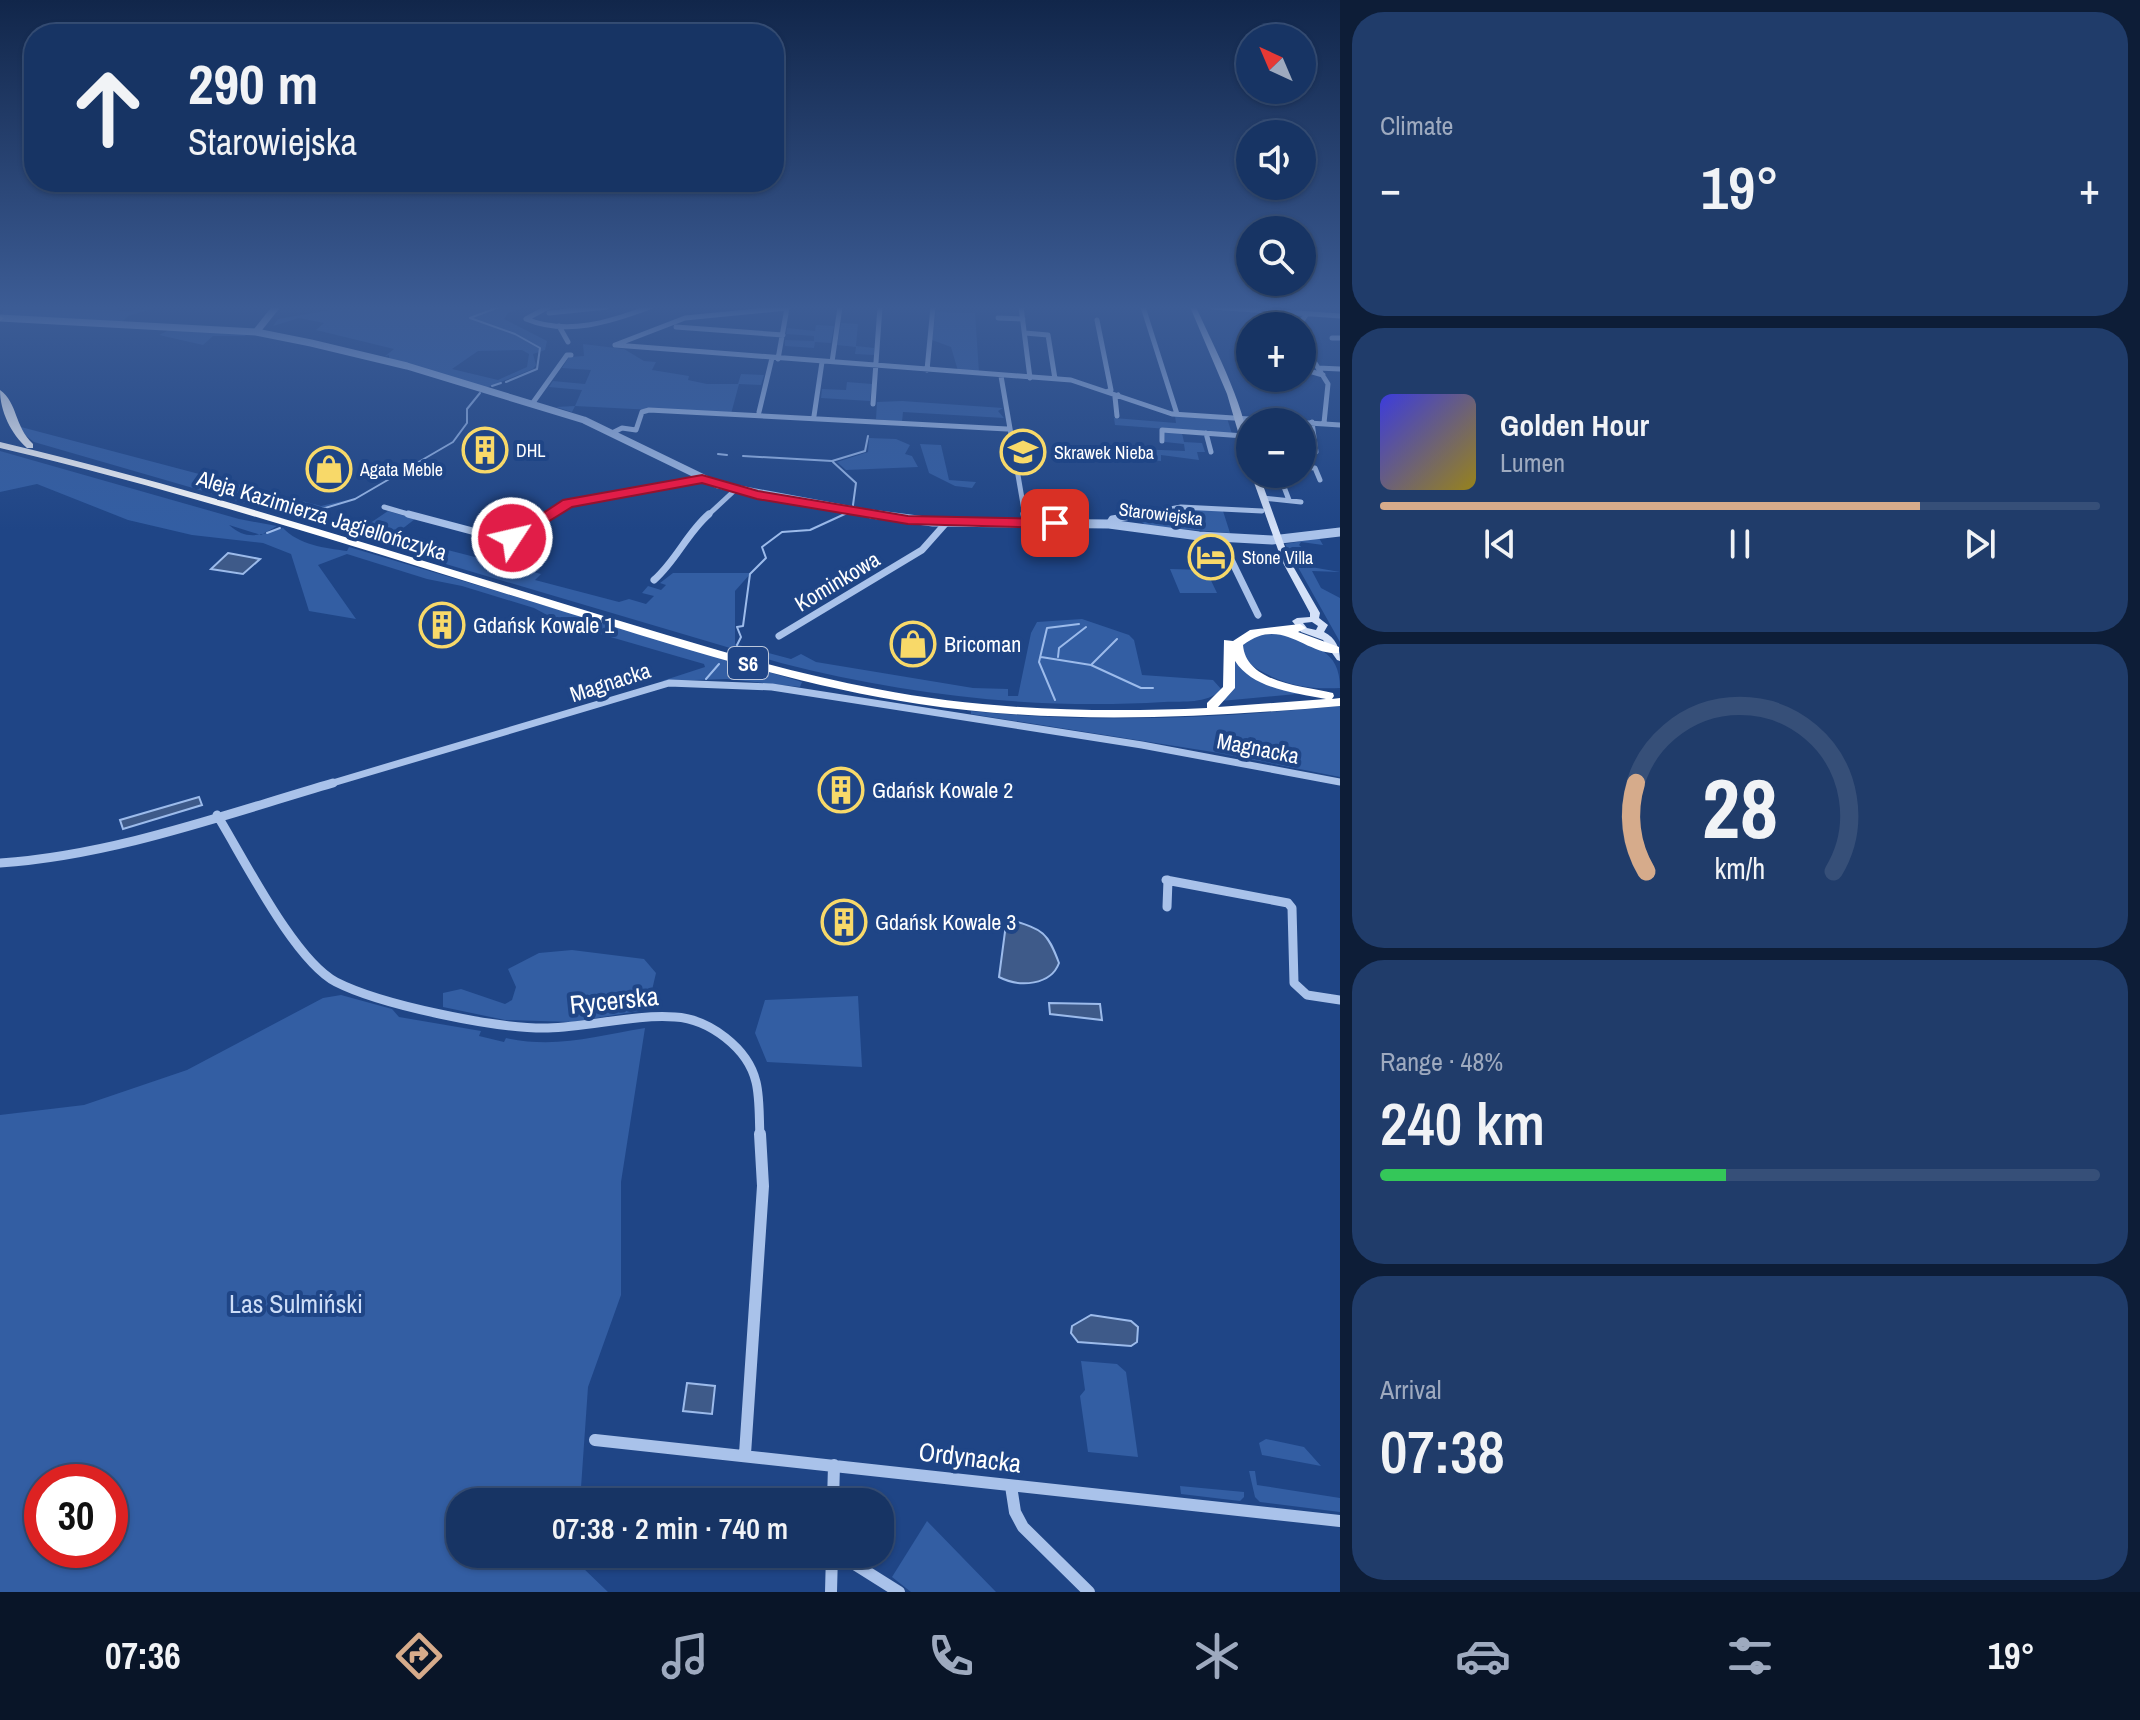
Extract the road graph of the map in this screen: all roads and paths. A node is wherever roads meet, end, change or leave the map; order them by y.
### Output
1 (456, 381) edge
2 (548, 381) edge
3 (768, 381) edge
4 (819, 381) edge
5 (875, 381) edge
6 (1002, 381) edge
7 (1078, 381) edge
8 (1109, 381) edge
9 (1167, 381) edge
10 (1223, 381) edge
11 (1326, 381) edge
12 (1108, 391) junction
13 (0, 393) edge
14 (1118, 395) junction
15 (532, 404) junction
16 (873, 404) dead end
17 (759, 412) dead end
18 (1236, 412) edge
19 (1177, 414) junction
20 (814, 416) dead end
21 (1117, 416) dead end
22 (1236, 417) edge
23 (1316, 422) edge
24 (1324, 423) junction
25 (1340, 425) edge
26 (1007, 429) junction
27 (614, 432) junction
28 (1206, 433) junction
29 (1236, 435) edge
30 (1162, 441) dead end
31 (0, 442) edge
32 (30, 446) junction
33 (1211, 452) dead end
34 (1316, 470) edge
35 (702, 479) junction
36 (1320, 480) dead end
37 (1260, 488) edge
38 (1284, 488) edge
39 (735, 490) junction
40 (1263, 498) junction
41 (1289, 500) junction
42 (1301, 502) dead end
43 (384, 507) dead end
44 (1262, 511) dead end
45 (946, 523) junction
46 (1026, 524) junction
47 (1109, 524) junction
48 (1340, 532) edge
49 (1220, 537) junction
50 (1277, 540) junction
51 (654, 580) dead end
52 (1258, 615) dead end
53 (1314, 619) junction
54 (1299, 624) junction
55 (1279, 630) junction
56 (1320, 631) junction
57 (779, 636) dead end
58 (1337, 654) edge
59 (1336, 697) edge
60 (1212, 706) junction
61 (1340, 782) edge
62 (217, 815) junction
63 (0, 863) edge
64 (1167, 907) dead end
65 (1340, 1000) edge
66 (595, 1440) dead end
67 (745, 1454) junction
68 (834, 1465) junction
69 (1011, 1486) junction
70 (833, 1488) edge
71 (1340, 1521) edge
72 (832, 1568) edge
73 (861, 1568) edge
74 (831, 1592) edge
75 (899, 1592) edge
76 (1089, 1592) edge

1 - 15 street, Starowiejska
2 - 15 street
3 - 17 street
4 - 20 street
5 - 16 street
6 - 26 street
7 - 12 street
8 - 12 street
9 - 19 street
10 - 18 main road
11 - 24 street
12 - 14 street
13 - 32 highway
14 - 19 street
14 - 21 street
15 - 27 street, Starowiejska
19 - 22 street
23 - 24 street
24 - 25 street
26 - 27 street
26 - 46 street
27 - 35 street, Starowiejska
28 - 29 street
28 - 30 street
28 - 33 street
31 - 32 highway, Aleja Kazimierza Jagiellończyka / S6
31 - 59 highway, Aleja Kazimierza Jagiellończyka / S6
32 - 60 highway, Aleja Kazimierza Jagiellończyka / S6
34 - 36 street
35 - 39 street, Starowiejska
35 - 43 street
37 - 40 main road
38 - 41 street
39 - 45 street, Starowiejska
39 - 51 street
40 - 41 street
40 - 50 main road
41 - 42 street
44 - 47 street
45 - 46 street, Starowiejska
45 - 57 street, Kominkowa
46 - 47 street, Starowiejska
47 - 49 street, Starowiejska
48 - 50 street, Starowiejska
49 - 50 street, Starowiejska
49 - 52 street
50 - 53 main road
53 - 54 main road
53 - 56 main road
54 - 55 highway
54 - 56 main road
54 - 60 highway
55 - 58 highway
55 - 59 highway
56 - 58 main road
59 - 60 highway, Aleja Kazimierza Jagiellończyka / S6
61 - 62 street, Magnacka
62 - 63 street, Magnacka
62 - 67 street, Rycerska
64 - 65 street
66 - 67 street, Ordynacka
67 - 68 street, Ordynacka
68 - 69 street, Ordynacka
68 - 70 street
69 - 71 street, Ordynacka
69 - 76 street
72 - 74 street
73 - 75 street

